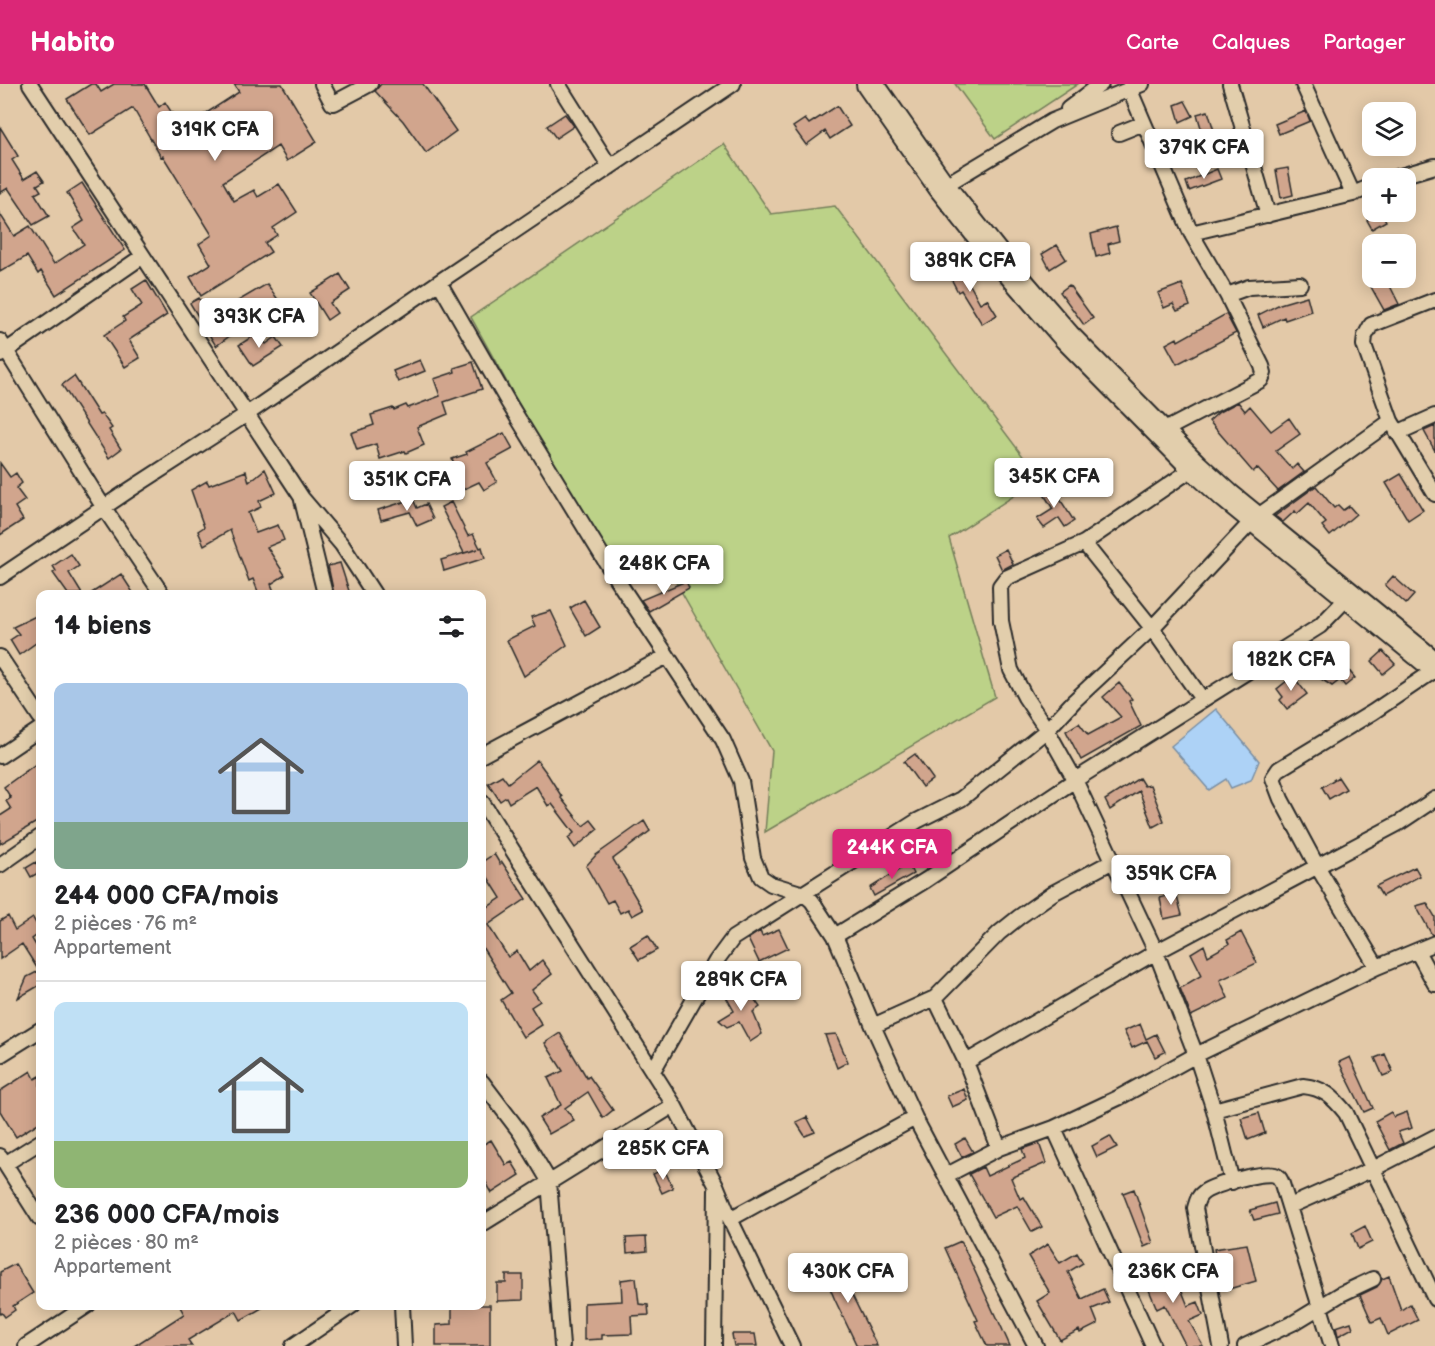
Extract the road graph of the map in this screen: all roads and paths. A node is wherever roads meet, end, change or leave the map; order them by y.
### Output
1 (30, 84) edge
2 (322, 84) edge
3 (370, 84) edge
4 (558, 84) edge
5 (734, 84) edge
6 (870, 84) edge
7 (1101, 84) edge
8 (1230, 84) edge
9 (1303, 84) edge
10 (1136, 86) edge
11 (1052, 121) junction
12 (1144, 123) junction
13 (1119, 133) dead end
14 (1435, 166) edge
15 (610, 167) junction
16 (1416, 172) edge
17 (942, 187) junction
18 (1362, 190) edge
19 (1353, 194) junction
20 (1268, 215) junction
21 (1191, 233) junction
22 (143, 256) junction
23 (439, 282) junction
24 (1300, 284) dead end
25 (1227, 295) junction
26 (1435, 300) edge
27 (2, 349) edge
28 (247, 414) junction
29 (1435, 416) edge
30 (1394, 427) junction
31 (1161, 432) junction
32 (1195, 467) junction
33 (1435, 494) edge
34 (302, 498) junction
35 (104, 508) junction
36 (1254, 519) junction
37 (1084, 543) junction
38 (0, 577) edge
39 (159, 590) edge
40 (324, 590) edge
41 (371, 590) edge
42 (1349, 596) junction
43 (1152, 628) junction
44 (667, 656) junction
45 (0, 657) edge
46 (1435, 668) edge
47 (1202, 699) junction
48 (36, 711) edge
49 (1047, 730) junction
50 (36, 732) edge
51 (486, 753) edge
52 (0, 756) edge
53 (1075, 780) junction
54 (1435, 799) edge
55 (486, 808) edge
56 (36, 840) edge
57 (1113, 861) junction
58 (0, 865) edge
59 (1317, 866) junction
60 (804, 894) junction
61 (835, 936) junction
62 (1435, 943) edge
63 (1417, 951) junction
64 (1156, 952) junction
65 (1377, 967) junction
66 (1435, 984) edge
67 (935, 998) junction
68 (873, 1026) junction
69 (36, 1032) edge
70 (0, 1055) edge
71 (1196, 1055) junction
72 (966, 1062) junction
73 (654, 1070) junction
74 (486, 1087) edge
75 (675, 1105) junction
76 (1214, 1110) junction
77 (915, 1118) junction
78 (1054, 1128) junction
79 (1435, 1137) edge
80 (36, 1144) edge
81 (999, 1148) junction
82 (2, 1160) edge
83 (1372, 1169) junction
84 (947, 1175) junction
85 (549, 1181) junction
86 (1232, 1182) junction
87 (716, 1185) junction
88 (1290, 1206) junction
89 (36, 1213) edge
90 (730, 1219) junction
91 (486, 1221) edge
92 (1373, 1279) dead end
93 (1435, 1299) edge
94 (1319, 1307) junction
95 (80, 1310) edge
96 (346, 1310) edge
97 (402, 1310) edge
98 (26, 1346) edge
99 (293, 1346) edge
100 (404, 1346) edge
101 (562, 1346) edge
102 (714, 1346) edge
103 (792, 1346) edge
104 (1036, 1346) edge
105 (1153, 1346) edge
106 (1221, 1346) edge
107 (1245, 1346) edge
108 (1332, 1346) edge

1 - 22 street
2 - 3 street
4 - 15 street
5 - 15 street
6 - 17 highway
7 - 11 street
8 - 20 street
9 - 19 street
10 - 11 street
10 - 12 street
11 - 17 street
12 - 13 street
12 - 21 street
14 - 16 street
15 - 23 street
17 - 31 highway
18 - 19 street
19 - 20 street
20 - 21 street
21 - 25 street
22 - 27 street
22 - 28 street
23 - 28 street
23 - 44 street
24 - 25 street
25 - 31 street
26 - 30 street
27 - 35 street
28 - 34 street
28 - 35 street
29 - 30 street
30 - 33 street
30 - 36 street
31 - 32 highway
32 - 36 highway
32 - 37 street
34 - 40 street
34 - 41 street
35 - 38 street
35 - 39 street
36 - 42 highway
36 - 43 street
37 - 43 street
37 - 49 street
42 - 46 highway
42 - 47 street
43 - 47 street
43 - 49 street
44 - 51 street
44 - 60 street
45 - 48 street
46 - 59 street
47 - 53 street
49 - 53 street
49 - 60 street
50 - 52 street
53 - 57 street
53 - 61 street
54 - 59 street
55 - 73 street
56 - 58 street
57 - 64 street
57 - 67 street
59 - 64 street
59 - 65 street
60 - 61 street
60 - 73 street
61 - 68 street
62 - 63 street
63 - 65 street
63 - 66 street
64 - 71 street
64 - 72 street
65 - 71 street
67 - 68 street
67 - 72 street
68 - 77 street
69 - 70 street
71 - 76 street
71 - 78 street
72 - 81 street
73 - 75 street
74 - 85 street
75 - 85 street
75 - 87 street
76 - 83 street
76 - 86 street
77 - 84 street
77 - 90 street
78 - 81 street
78 - 105 street
79 - 83 street
80 - 82 street
81 - 84 street
82 - 89 street
83 - 88 street
83 - 93 street
84 - 104 street
85 - 91 street
85 - 101 street
86 - 88 street
86 - 106 street
87 - 90 street
87 - 102 street
88 - 94 street
90 - 103 street
92 - 94 street
94 - 107 street
94 - 108 street
95 - 98 street
96 - 99 street
97 - 100 street

